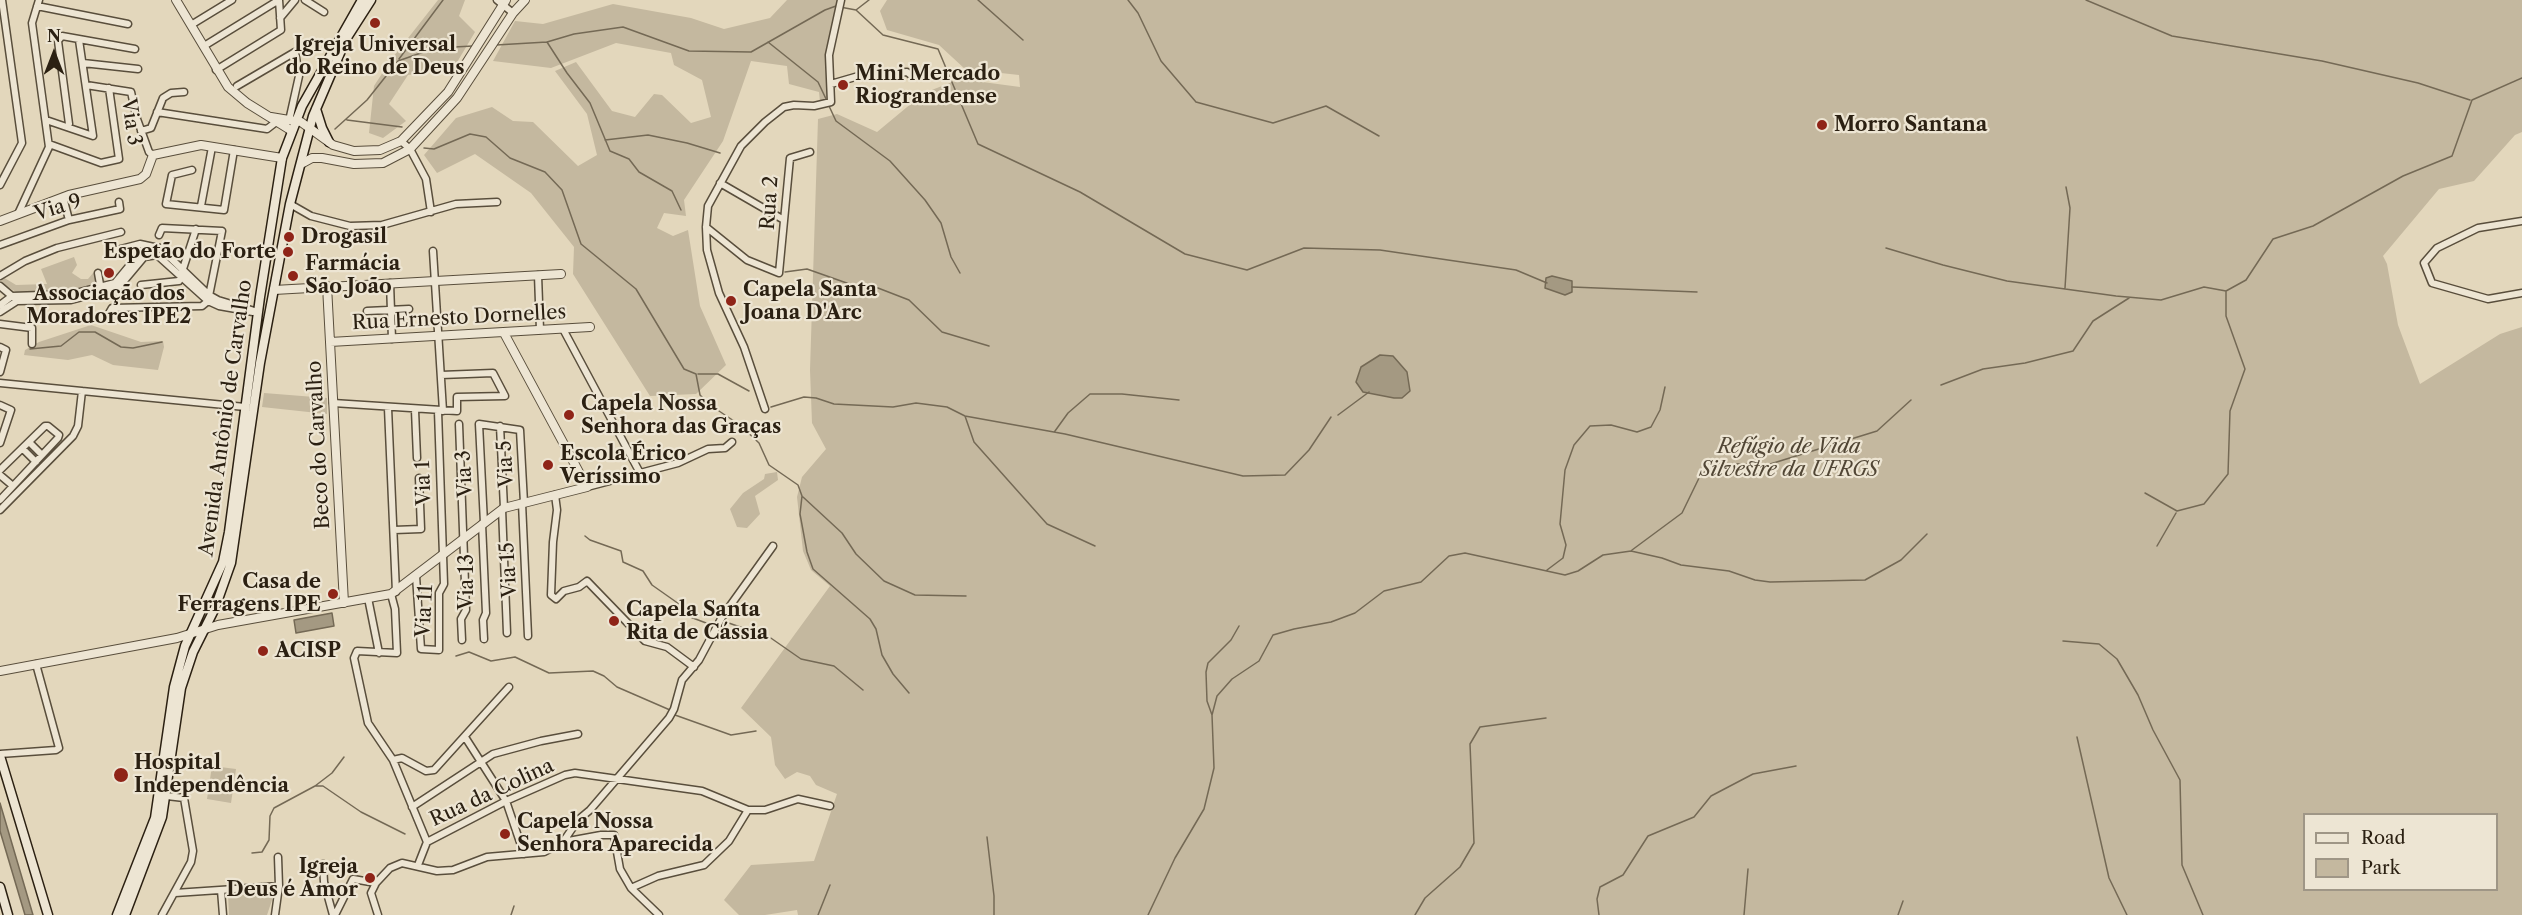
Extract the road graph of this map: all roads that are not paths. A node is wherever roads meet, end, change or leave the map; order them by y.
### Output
1 (2, 0) edge
2 (177, 0) edge
3 (232, 0) edge
4 (279, 0) edge
5 (295, 0) edge
6 (305, 0) edge
7 (362, 0) edge
8 (370, 0) edge
9 (525, 0) edge
10 (841, 0) edge
11 (502, 1) edge
12 (38, 3) edge
13 (324, 12) dead end
14 (513, 13) junction
15 (280, 18) junction
16 (128, 24) dead end
17 (191, 25) junction
18 (79, 40) junction
19 (204, 46) junction
20 (135, 49) dead end
21 (83, 63) junction
22 (138, 69) dead end
23 (216, 70) junction
24 (912, 76) dead end
25 (831, 84) junction
26 (86, 85) junction
27 (237, 86) dead end
28 (109, 88) junction
29 (184, 92) dead end
30 (316, 108) junction
31 (157, 112) junction
32 (46, 120) junction
33 (279, 120) junction
34 (292, 121) junction
35 (69, 124) dead end
36 (310, 128) junction
37 (141, 131) junction
38 (292, 131) junction
39 (401, 141) junction
40 (49, 144) junction
41 (333, 144) junction
42 (212, 147) junction
43 (234, 150) junction
44 (410, 150) junction
45 (810, 152) dead end
46 (153, 154) junction
47 (282, 158) junction
48 (335, 160) junction
49 (303, 163) junction
50 (192, 170) dead end
51 (278, 180) junction
52 (296, 183) junction
53 (720, 183) junction
54 (0, 185) edge
55 (63, 197) junction
56 (119, 202) dead end
57 (497, 202) dead end
58 (290, 204) junction
59 (201, 206) junction
60 (431, 212) junction
61 (18, 214) junction
62 (69, 220) junction
63 (784, 220) junction
64 (0, 221) edge
65 (2522, 221) edge
66 (706, 227) junction
67 (196, 229) junction
68 (121, 232) dead end
69 (159, 235) dead end
70 (0, 245) edge
71 (155, 247) junction
72 (433, 251) dead end
73 (113, 252) dead end
74 (157, 255) junction
75 (183, 269) junction
76 (98, 273) dead end
77 (561, 274) dead end
78 (538, 275) junction
79 (0, 276) edge
80 (181, 277) junction
81 (435, 281) junction
82 (390, 282) junction
83 (141, 285) dead end
84 (0, 286) edge
85 (327, 286) junction
86 (261, 288) junction
87 (101, 290) junction
88 (274, 290) junction
89 (2522, 293) edge
90 (209, 298) junction
91 (15, 299) junction
92 (0, 305) edge
93 (409, 309) dead end
94 (391, 310) junction
95 (366, 311) dead end
96 (0, 312) edge
97 (258, 312) junction
98 (269, 313) junction
99 (108, 315) dead end
100 (0, 324) edge
101 (590, 327) dead end
102 (563, 329) junction
103 (540, 330) junction
104 (504, 333) junction
105 (439, 336) junction
106 (392, 339) junction
107 (330, 342) junction
108 (32, 344) dead end
109 (0, 347) edge
110 (0, 370) edge
111 (441, 375) junction
112 (0, 382) edge
113 (82, 392) junction
114 (333, 403) junction
115 (0, 405) edge
116 (245, 407) junction
117 (388, 408) junction
118 (765, 409) dead end
119 (415, 410) junction
120 (441, 411) junction
121 (459, 424) dead end
122 (479, 424) joint
123 (500, 426) junction
124 (1, 436) edge
125 (29, 442) junction
126 (732, 442) dead end
127 (0, 444) edge
128 (23, 449) junction
129 (42, 455) junction
130 (417, 458) dead end
131 (36, 462) junction
132 (0, 470) edge
133 (640, 473) junction
134 (0, 475) edge
135 (419, 478) dead end
136 (13, 486) junction
137 (587, 487) junction
138 (555, 495) junction
139 (0, 500) edge
140 (523, 503) junction
141 (503, 509) junction
142 (0, 510) edge
143 (483, 524) junction
144 (394, 530) junction
145 (463, 540) junction
146 (773, 546) dead end
147 (443, 555) junction
148 (416, 576) junction
149 (393, 593) junction
150 (368, 598) junction
151 (344, 603) junction
152 (206, 628) junction
153 (507, 633) dead end
154 (191, 635) junction
155 (528, 636) dead end
156 (177, 638) junction
157 (484, 639) dead end
158 (462, 640) dead end
159 (185, 646) junction
160 (193, 652) junction
161 (379, 653) junction
162 (36, 664) junction
163 (693, 667) junction
164 (0, 671) edge
165 (509, 687) dead end
166 (578, 734) dead end
167 (465, 737) junction
168 (0, 755) edge
169 (393, 760) junction
170 (480, 761) junction
171 (616, 779) junction
172 (167, 796) junction
173 (506, 801) junction
174 (830, 806) dead end
175 (412, 807) junction
176 (748, 810) junction
177 (427, 842) junction
178 (562, 842) junction
179 (524, 854) junction
180 (278, 857) dead end
181 (323, 864) dead end
182 (418, 866) junction
183 (376, 883) junction
184 (279, 886) junction
185 (0, 887) edge
186 (632, 888) junction
187 (221, 890) junction
188 (175, 893) junction
189 (8, 915) edge
190 (48, 915) edge
191 (117, 915) edge
192 (125, 915) edge
193 (162, 915) edge
194 (223, 915) edge
195 (275, 915) edge
196 (334, 915) edge
197 (378, 915) edge
198 (659, 915) edge

1 - 54 street
2 - 17 street
3 - 17 street
4 - 15 street
4 - 19 street
5 - 15 street
6 - 13 street
7 - 34 main road, Avenida Antônio de Carvalho
8 - 30 main road, Avenida Antônio de Carvalho
9 - 14 street
10 - 25 street
11 - 14 street
11 - 39 street
12 - 16 street
12 - 32 street
14 - 44 street
15 - 23 street
17 - 19 street
18 - 20 street
18 - 21 street
18 - 35 street
19 - 23 street
21 - 22 street
21 - 26 street
23 - 33 street
24 - 25 street
25 - 53 street
26 - 28 street
26 - 32 street
27 - 34 street
28 - 37 street
28 - 40 street, Via 3
29 - 31 street
30 - 36 main road, Avenida Antônio de Carvalho
30 - 41 main road
31 - 33 street
31 - 37 street
32 - 40 street
33 - 34 street
33 - 38 street
34 - 36 street
34 - 38 main road, Avenida Antônio de Carvalho
36 - 38 main road
36 - 41 street
36 - 49 main road, Avenida Antônio de Carvalho
37 - 46 street
38 - 47 main road, Avenida Antônio de Carvalho
39 - 41 street
39 - 44 street
40 - 61 street
41 - 48 street
42 - 43 street
42 - 46 street
42 - 59 street
43 - 47 street
43 - 59 street
44 - 48 street
44 - 60 street
45 - 63 street, Rua 2
46 - 55 street
47 - 51 main road, Avenida Antônio de Carvalho
48 - 49 street
49 - 52 main road, Avenida Antônio de Carvalho
50 - 59 street
51 - 52 main road
51 - 86 main road, Avenida Antônio de Carvalho
52 - 58 main road, Avenida Antônio de Carvalho
53 - 63 street
53 - 66 street
55 - 61 street
55 - 62 street
56 - 62 street, Via 9
57 - 60 street
58 - 60 street
58 - 88 main road, Avenida Antônio de Carvalho
61 - 64 street
62 - 70 street, Via 9
63 - 66 street, Rua 2
65 - 89 street
66 - 118 street
67 - 69 street
67 - 75 street
67 - 90 street
68 - 79 street
71 - 73 street
71 - 74 street
71 - 75 street
71 - 87 street
72 - 81 street, Via 1
74 - 80 street
74 - 87 street
75 - 80 street
75 - 90 street
76 - 87 street
77 - 78 street
78 - 81 street
78 - 103 street
80 - 83 street
80 - 90 street
81 - 82 street
81 - 105 street, Via 1
82 - 85 street
82 - 94 street
84 - 91 street
85 - 88 street
85 - 107 street, Beco do Carvalho
86 - 88 main road
86 - 97 main road, Avenida Antônio de Carvalho
87 - 91 street
88 - 98 main road, Avenida Antônio de Carvalho
90 - 97 street
90 - 99 street
91 - 92 street
91 - 96 street
93 - 94 street
94 - 95 street
94 - 106 street
97 - 98 main road
97 - 116 main road, Avenida Antônio de Carvalho
98 - 152 main road, Avenida Antônio de Carvalho
100 - 108 street
101 - 102 street, Rua Ernesto Dornelles
102 - 103 street, Rua Ernesto Dornelles
102 - 133 street
103 - 104 street, Rua Ernesto Dornelles
104 - 105 street, Rua Ernesto Dornelles
104 - 137 street
105 - 106 street, Rua Ernesto Dornelles
105 - 111 street, Via 1
106 - 107 street, Rua Ernesto Dornelles
107 - 114 street, Beco do Carvalho
109 - 110 street
111 - 120 street, Via 1
111 - 120 street
112 - 113 street
113 - 116 street
113 - 142 street
114 - 117 street
114 - 151 street, Beco do Carvalho
115 - 124 street
116 - 154 main road, Avenida Antônio de Carvalho
117 - 119 street
117 - 144 street
119 - 120 street
119 - 130 street
120 - 147 street, Via 1
121 - 145 street
122 - 123 street, Via 5
122 - 143 street, Via 3
123 - 140 street, Via 5
123 - 141 street
124 - 127 street
125 - 128 street
125 - 129 street
125 - 129 street
126 - 133 street
128 - 131 street
128 - 132 street
129 - 131 street
131 - 136 street
133 - 137 street
134 - 136 street
135 - 144 street
136 - 139 street
137 - 138 street
138 - 140 street
138 - 163 street
140 - 141 street
140 - 155 street, Via 15
141 - 143 street
141 - 153 street
143 - 145 street
143 - 157 street, Via 13
144 - 149 street
145 - 147 street
145 - 158 street
146 - 163 street
147 - 148 street
147 - 148 street, Via 11
148 - 149 street
149 - 150 street
149 - 161 street
150 - 151 street
150 - 161 street
151 - 152 street
152 - 154 street
152 - 160 main road, Avenida Antônio de Carvalho
154 - 156 street
154 - 159 main road, Avenida Antônio de Carvalho
154 - 160 main road
156 - 159 street
156 - 162 street
159 - 191 main road, Avenida Antônio de Carvalho
160 - 172 main road, Avenida Antônio de Carvalho
161 - 169 street, Rua da Colina
162 - 164 street
162 - 168 street
163 - 171 street
165 - 167 street
166 - 170 street
167 - 169 street
167 - 170 street
168 - 190 main road
169 - 175 street, Rua da Colina
170 - 173 street
170 - 175 street
171 - 173 street, Rua da Colina
171 - 176 street, Rua da Colina
171 - 178 street
172 - 188 street
172 - 192 main road, Avenida Antônio de Carvalho
173 - 177 street, Rua da Colina
173 - 179 street
174 - 176 street
175 - 177 street, Rua da Colina
176 - 186 street
177 - 182 street
178 - 179 street
178 - 186 street
179 - 182 street
180 - 184 street
181 - 196 street
182 - 183 street
183 - 196 street
183 - 197 street
184 - 187 street
184 - 195 street
185 - 189 main road
186 - 198 street
187 - 188 street
187 - 194 street
188 - 193 street

